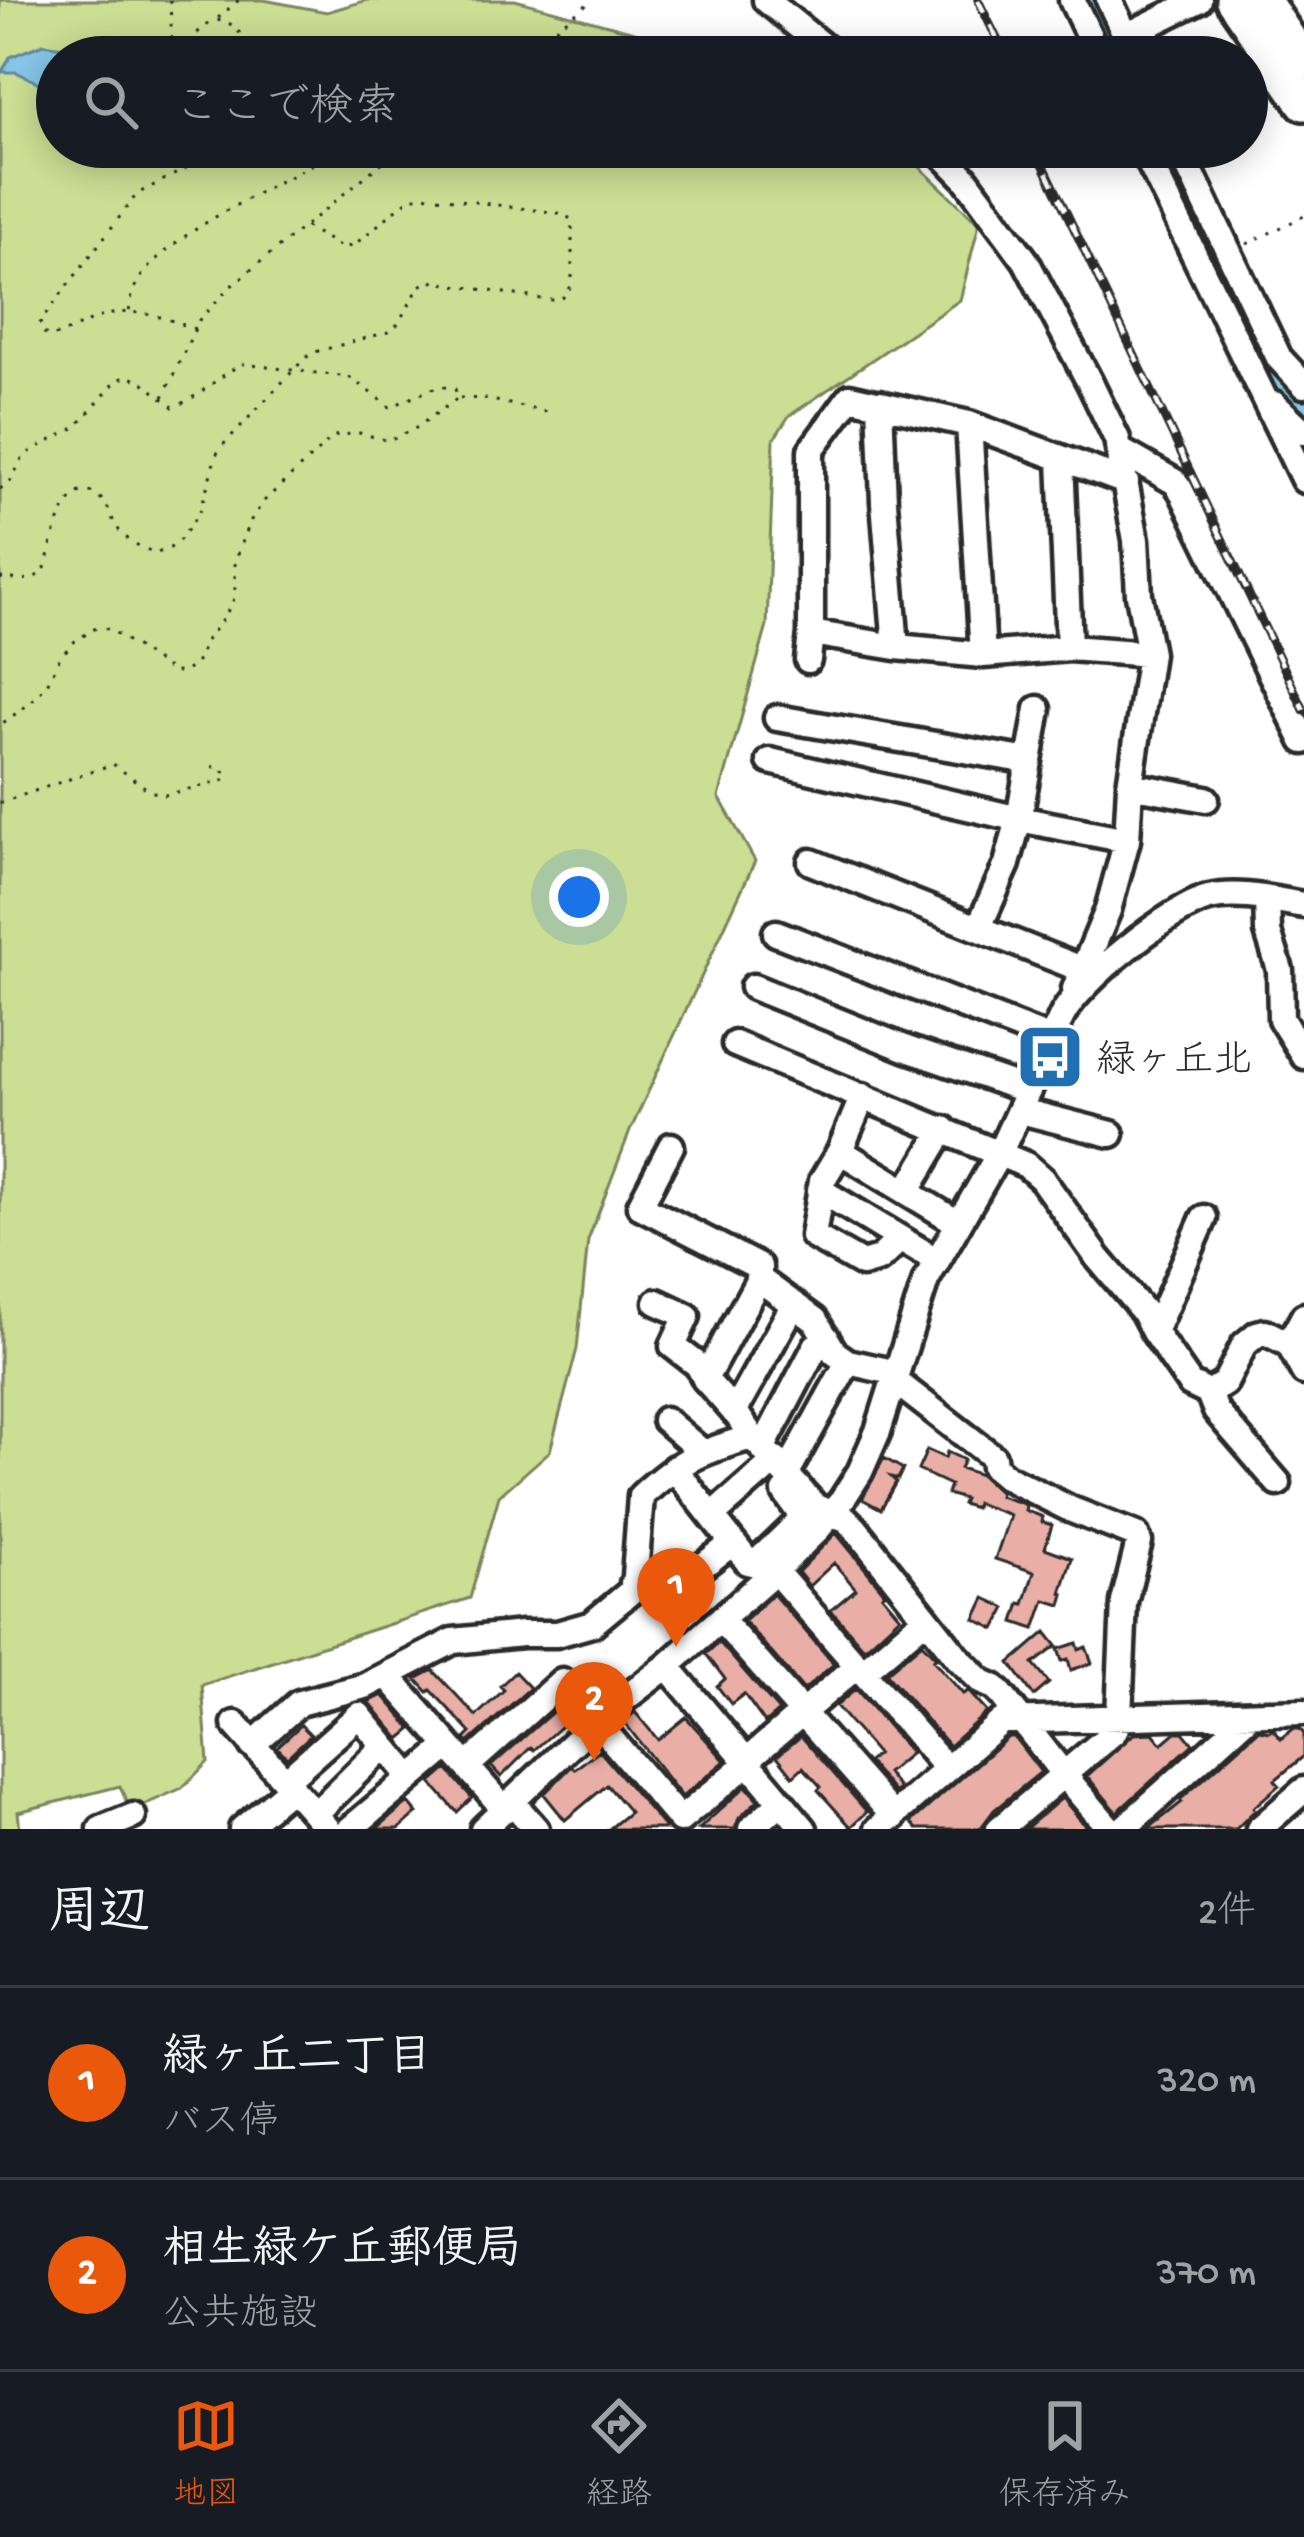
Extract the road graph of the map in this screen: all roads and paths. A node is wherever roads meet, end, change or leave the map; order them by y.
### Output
1 (170, 0) edge
2 (239, 0) edge
3 (593, 0) edge
4 (766, 0) edge
5 (1072, 0) edge
6 (1109, 0) edge
7 (1199, 0) edge
8 (1257, 1) edge
9 (216, 19) junction
10 (171, 36) edge
11 (194, 36) edge
12 (243, 36) edge
13 (545, 36) edge
14 (810, 36) edge
15 (1089, 36) edge
16 (1126, 36) edge
17 (1146, 36) edge
18 (1304, 62) edge
19 (1304, 103) edge
20 (187, 168) edge
21 (306, 168) edge
22 (375, 168) edge
23 (955, 168) edge
24 (1153, 168) edge
25 (1189, 168) edge
26 (1304, 216) edge
27 (304, 226) junction
28 (1229, 253) junction
29 (129, 312) junction
30 (195, 329) junction
31 (295, 370) junction
32 (1303, 384) edge
33 (162, 398) junction
34 (458, 398) junction
35 (1270, 400) junction
36 (880, 403) junction
37 (545, 412) dead end
38 (969, 424) junction
39 (1304, 432) edge
40 (1119, 450) junction
41 (1061, 460) junction
42 (1304, 480) edge
43 (1126, 482) junction
44 (0, 489) edge
45 (0, 578) edge
46 (811, 633) junction
47 (896, 647) junction
48 (1069, 648) junction
49 (1150, 653) junction
50 (983, 655) junction
51 (808, 660) dead end
52 (1038, 709) dead end
53 (777, 718) dead end
54 (0, 725) edge
55 (1304, 741) edge
56 (770, 761) dead end
57 (1029, 761) junction
58 (204, 765) dead end
59 (1130, 785) junction
60 (1206, 800) dead end
61 (0, 803) edge
62 (1019, 820) junction
63 (1127, 840) junction
64 (811, 862) dead end
65 (1267, 899) junction
66 (1304, 905) edge
67 (979, 927) junction
68 (776, 933) dead end
69 (1090, 972) junction
70 (754, 987) dead end
71 (1051, 1040) junction
72 (735, 1043) dead end
73 (1304, 1056) edge
74 (863, 1096) junction
75 (1024, 1101) junction
76 (944, 1129) junction
77 (1111, 1134) dead end
78 (671, 1147) dead end
79 (840, 1151) junction
80 (1000, 1152) junction
81 (820, 1190) junction
82 (907, 1191) junction
83 (1204, 1218) dead end
84 (958, 1223) junction
85 (900, 1239) junction
86 (936, 1260) junction
87 (759, 1279) junction
88 (657, 1302) dead end
89 (794, 1304) junction
90 (1304, 1316) edge
91 (1154, 1332) junction
92 (826, 1337) junction
93 (1297, 1343) edge
94 (848, 1362) junction
95 (1304, 1372) edge
96 (896, 1377) junction
97 (705, 1379) junction
98 (1209, 1393) junction
99 (734, 1412) junction
100 (665, 1420) dead end
101 (701, 1451) junction
102 (769, 1458) junction
103 (674, 1468) junction
104 (1277, 1484) dead end
105 (833, 1512) junction
106 (713, 1515) junction
107 (733, 1544) junction
108 (775, 1571) junction
109 (633, 1583) junction
110 (926, 1618) junction
111 (721, 1620) junction
112 (667, 1666) junction
113 (860, 1669) junction
114 (387, 1675) junction
115 (562, 1682) dead end
116 (1304, 1712) edge
117 (802, 1713) junction
118 (1251, 1714) junction
119 (1119, 1716) junction
120 (1019, 1719) junction
121 (596, 1721) junction
122 (236, 1724) dead end
123 (252, 1744) junction
124 (448, 1745) junction
125 (384, 1746) junction
126 (747, 1762) junction
127 (466, 1766) junction
128 (947, 1769) junction
129 (1064, 1774) junction
130 (410, 1777) junction
131 (288, 1784) junction
132 (1304, 1790) edge
133 (781, 1802) junction
134 (509, 1806) junction
135 (133, 1816) dead end
136 (321, 1822) edge
137 (886, 1823) edge
138 (101, 1829) edge
139 (242, 1829) edge
140 (350, 1829) edge
141 (483, 1829) edge
142 (536, 1829) edge
143 (751, 1829) edge
144 (805, 1829) edge
145 (999, 1829) edge
146 (1110, 1829) edge
147 (1123, 1829) edge
148 (1259, 1829) edge

1 - 10 path
2 - 9 path
3 - 13 path
4 - 14 street
5 - 15 street
6 - 16 street
7 - 17 street
8 - 18 highway
8 - 19 highway
9 - 11 path
9 - 12 path
20 - 29 path
21 - 29 path
22 - 27 path
23 - 40 street
24 - 35 street
25 - 28 street
26 - 28 path
27 - 30 path
27 - 31 path
28 - 32 street
29 - 30 path
30 - 33 path
31 - 33 path
31 - 34 path
31 - 45 path
32 - 35 street
33 - 44 path
34 - 37 path
34 - 54 path
35 - 39 street
35 - 42 street
36 - 38 street
36 - 46 street
36 - 47 street
38 - 41 street
38 - 50 street
40 - 43 street
40 - 55 street
41 - 43 street
41 - 48 street
43 - 49 street
46 - 47 street
46 - 51 street
47 - 50 street
48 - 49 street
48 - 50 street
49 - 59 street
52 - 57 street
53 - 57 street
56 - 62 street
57 - 62 street
58 - 61 path
59 - 60 street
59 - 63 street
62 - 63 street
62 - 67 street
63 - 69 street
64 - 67 street
65 - 66 street
65 - 69 street
65 - 73 street
67 - 69 street
68 - 71 street
69 - 71 street
70 - 75 street
71 - 75 street
72 - 74 street
74 - 76 street
74 - 79 street
75 - 77 street
75 - 80 street
76 - 80 street
76 - 82 street
78 - 87 street
79 - 81 street
79 - 82 street
80 - 84 street
80 - 91 street
81 - 85 street
81 - 85 street
82 - 84 street
83 - 91 street
84 - 86 street
85 - 86 street
86 - 96 street
87 - 89 street
87 - 97 street
88 - 97 street
89 - 92 street
89 - 99 street
90 - 93 street
91 - 98 street
92 - 94 street
92 - 102 street
93 - 95 street
93 - 98 street
94 - 96 street
94 - 102 street
96 - 105 street
96 - 119 street
97 - 99 street
98 - 104 street
99 - 102 street
100 - 101 street
101 - 102 street
101 - 103 street
102 - 105 street
102 - 106 street
102 - 107 street
103 - 106 street
103 - 109 street
105 - 108 street
105 - 110 street
106 - 107 street
107 - 109 street
108 - 111 street
108 - 113 street
109 - 114 street
110 - 113 street
110 - 120 street
111 - 112 street
111 - 117 street
112 - 121 street
112 - 126 street
113 - 117 street
113 - 128 street
114 - 123 street
114 - 124 street
115 - 127 street
116 - 118 street
117 - 126 street
117 - 137 street
118 - 119 street
118 - 147 street
119 - 120 street
119 - 129 street
120 - 128 street
120 - 129 street
121 - 126 street
121 - 134 street
122 - 123 street
123 - 131 street
124 - 127 street
124 - 130 street
125 - 130 street
125 - 131 street
125 - 136 street
126 - 133 street
127 - 134 street
128 - 137 street
129 - 145 street
129 - 146 street
130 - 140 street
131 - 136 street
131 - 139 street
132 - 148 street
133 - 143 street
133 - 144 street
134 - 141 street
134 - 142 street
135 - 138 street

